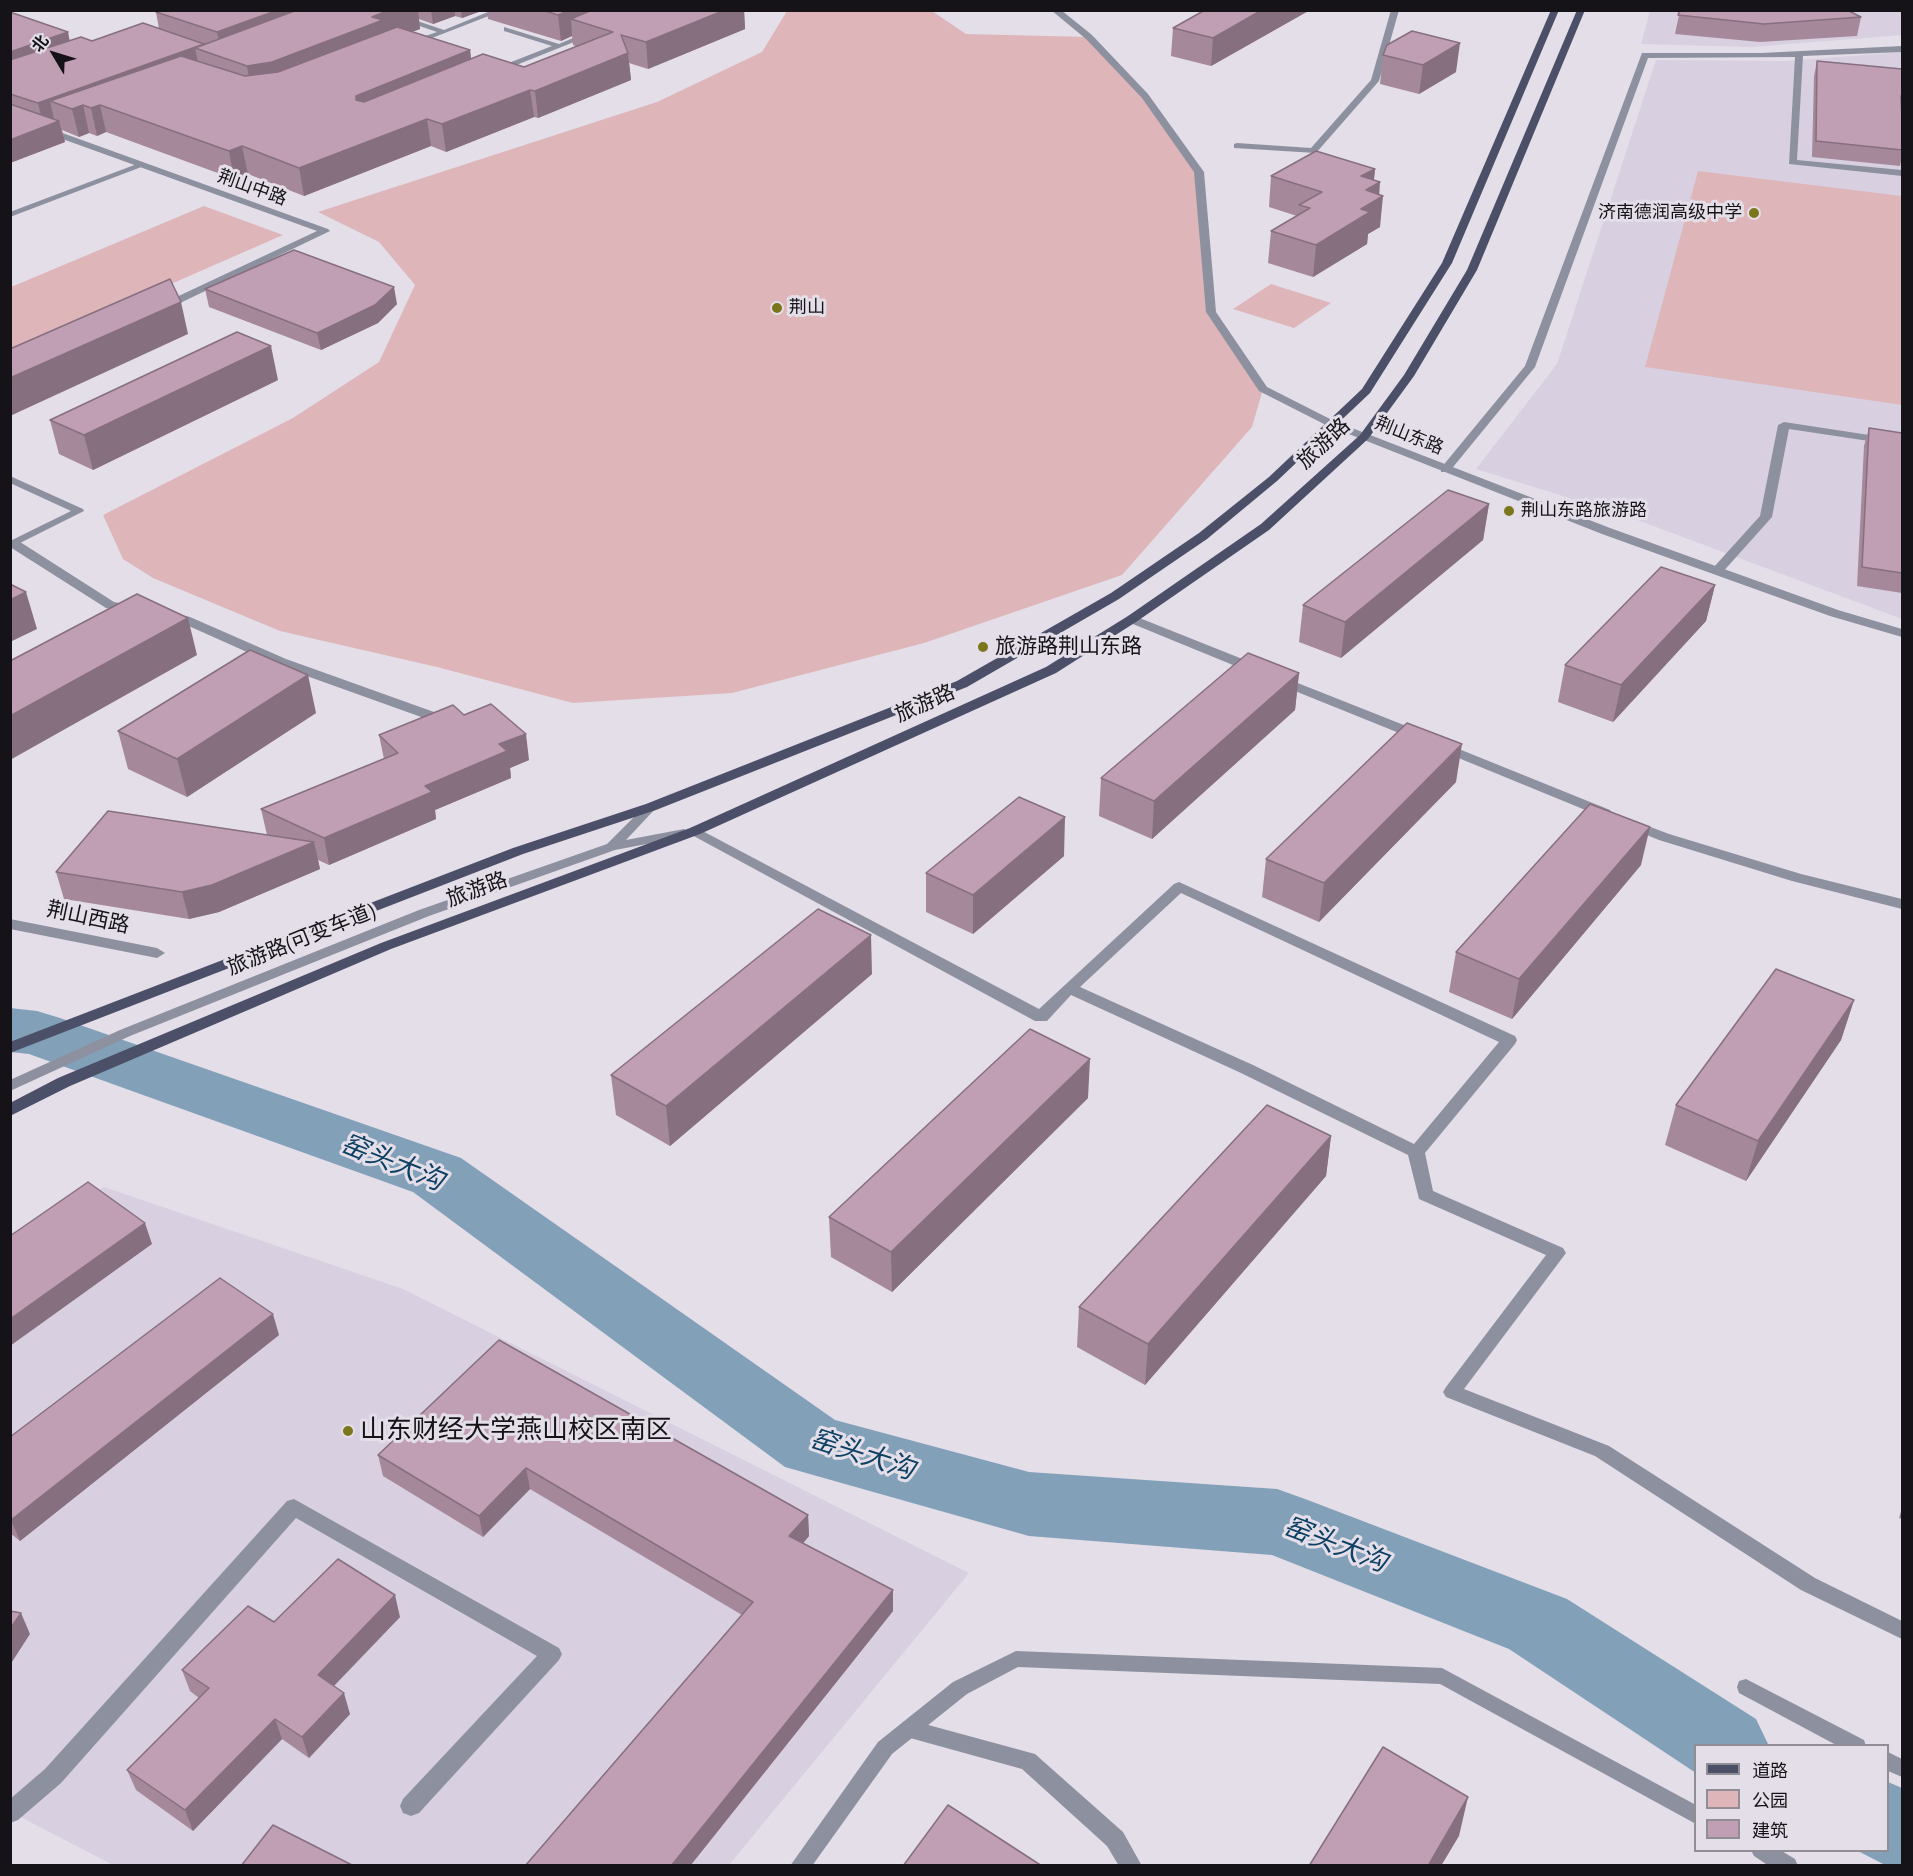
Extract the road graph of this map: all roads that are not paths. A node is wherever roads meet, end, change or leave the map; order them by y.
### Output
1 (376, 10) edge
2 (501, 10) edge
3 (1055, 10) edge
4 (1395, 10) edge
5 (1555, 10) edge
6 (1581, 10) edge
7 (507, 29) dead end
8 (600, 30) edge
9 (444, 32) junction
10 (560, 46) junction
11 (400, 49) edge
12 (1902, 49) edge
13 (1799, 55) junction
14 (495, 72) edge
15 (10, 117) edge
16 (54, 125) edge
17 (43, 129) junction
18 (1237, 146) dead end
19 (140, 166) junction
20 (1902, 172) edge
21 (10, 215) edge
22 (172, 303) edge
23 (1329, 423) junction
24 (1364, 437) junction
25 (1902, 443) edge
26 (1445, 470) junction
27 (10, 479) edge
28 (12, 544) edge
29 (1717, 571) junction
30 (1132, 619) junction
31 (1902, 633) edge
32 (429, 715) edge
33 (651, 807) junction
34 (695, 831) junction
35 (612, 847) junction
36 (1902, 904) edge
37 (10, 924) edge
38 (157, 953) dead end
39 (1069, 988) junction
40 (10, 1048) edge
41 (10, 1086) edge
42 (10, 1110) edge
43 (1416, 1152) junction
44 (1902, 1630) edge
45 (1746, 1687) dead end
46 (910, 1729) junction
47 (1853, 1744) edge
48 (411, 1806) dead end
49 (10, 1814) edge
50 (1694, 1814) edge
51 (1763, 1852) edge
52 (800, 1866) edge
53 (1131, 1866) edge
54 (1788, 1866) edge

1 - 9 lane
2 - 9 lane
3 - 23 street, 荆山东路
4 - 18 street
5 - 23 main road, 旅游路
6 - 24 main road, 旅游路
7 - 10 lane
8 - 10 lane
9 - 11 lane
10 - 14 lane
12 - 13 street
13 - 20 street
13 - 26 street
15 - 17 street, 荆山中路
16 - 17 lane
17 - 19 street, 荆山中路
19 - 21 lane
19 - 22 street, 荆山中路
23 - 24 street, 荆山东路
23 - 33 main road, 旅游路
24 - 26 street, 荆山东路
24 - 30 main road, 旅游路
25 - 29 street
26 - 29 street, 荆山东路
27 - 28 lane
28 - 32 street
29 - 31 street, 荆山东路
30 - 34 main road, 旅游路
30 - 36 street
33 - 35 lane, 旅游路(可变车道)
33 - 40 main road, 旅游路
34 - 35 lane, 旅游路(可变车道)
34 - 39 street
34 - 42 main road, 旅游路
35 - 41 lane, 旅游路(可变车道)
37 - 38 street, 荆山西路
39 - 43 street
39 - 43 street
43 - 44 street
45 - 47 lane
46 - 50 lane
46 - 52 lane
46 - 53 street
48 - 49 street
51 - 54 lane

